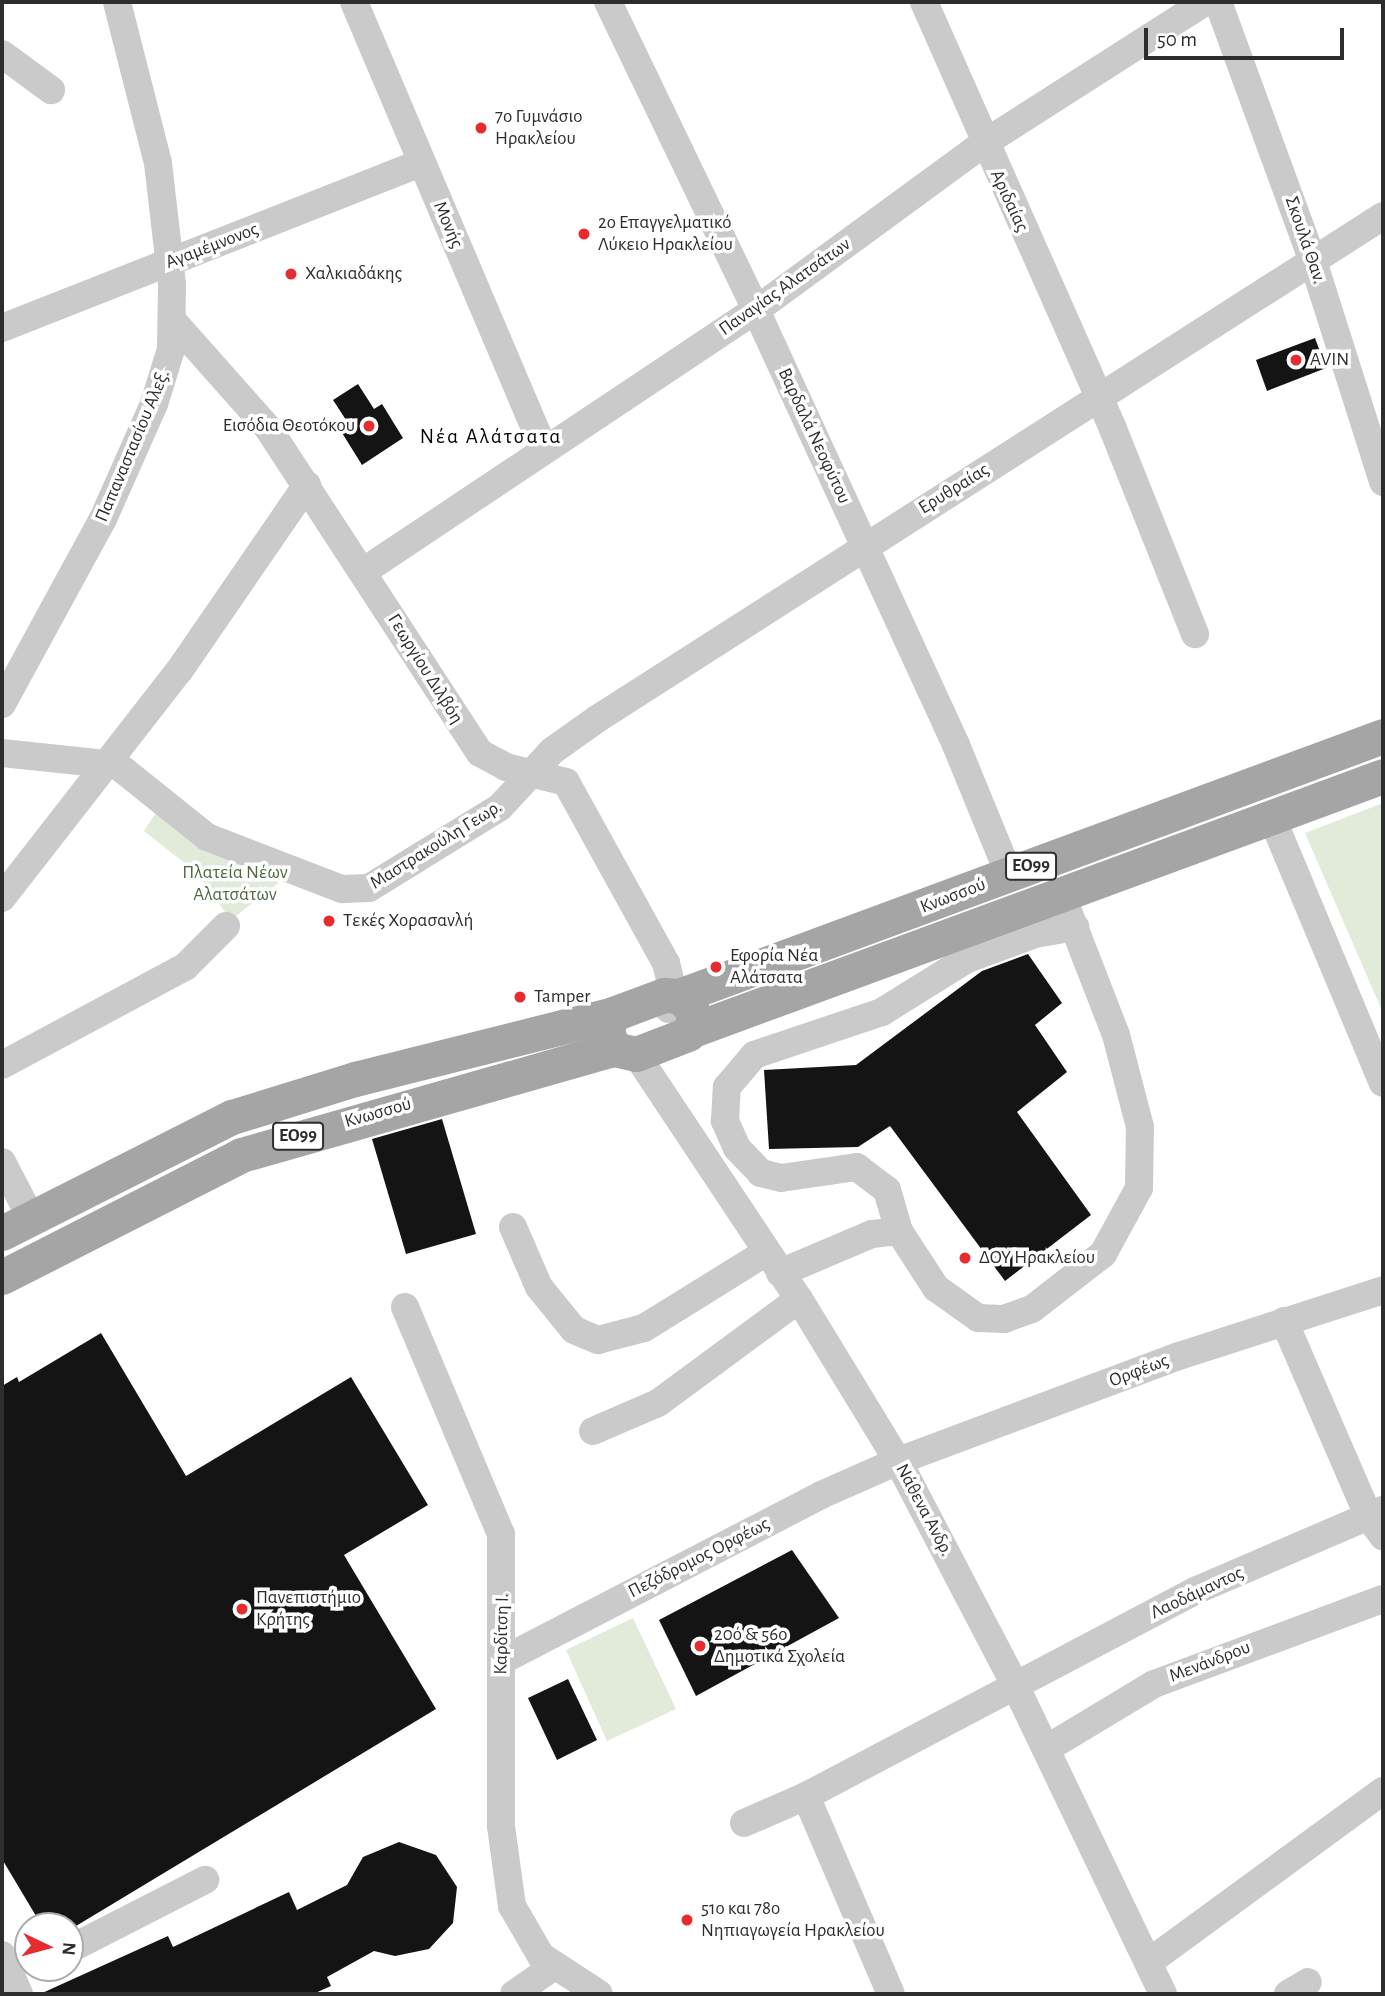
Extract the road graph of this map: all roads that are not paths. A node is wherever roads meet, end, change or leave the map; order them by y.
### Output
1 (117, 2) edge
2 (354, 2) edge
3 (608, 2) edge
4 (924, 2) edge
5 (1205, 2) edge
6 (1218, 2) edge
7 (2, 54) edge
8 (51, 90) dead end
9 (983, 144) junction
10 (421, 163) junction
11 (1383, 216) edge
12 (1313, 261) junction
13 (171, 262) junction
14 (756, 310) junction
15 (173, 321) junction
16 (2, 328) edge
17 (1099, 397) junction
18 (1376, 437) edge
19 (542, 448) junction
20 (1383, 482) edge
21 (307, 485) junction
22 (865, 546) junction
23 (364, 571) junction
24 (1195, 634) dead end
25 (2, 704) edge
26 (1383, 736) edge
27 (2, 753) edge
28 (109, 764) junction
29 (534, 773) junction
30 (1383, 776) edge
31 (1272, 818) junction
32 (1009, 874) junction
33 (2, 898) edge
34 (1068, 912) junction
35 (226, 926) dead end
36 (678, 1007) junction
37 (613, 1014) junction
38 (625, 1051) junction
39 (2, 1065) edge
40 (1383, 1083) edge
41 (2, 1162) edge
42 (16, 1226) edge
43 (513, 1227) dead end
44 (899, 1231) junction
45 (773, 1263) junction
46 (2, 1277) edge
47 (1383, 1290) edge
48 (799, 1299) junction
49 (405, 1307) dead end
50 (1284, 1321) junction
51 (593, 1431) dead end
52 (898, 1461) junction
53 (1378, 1521) edge
54 (1383, 1599) edge
55 (501, 1661) junction
56 (1015, 1685) junction
57 (1046, 1749) junction
58 (1383, 1791) edge
59 (806, 1796) junction
60 (744, 1823) dead end
61 (205, 1880) dead end
62 (84, 1943) edge
63 (1149, 1962) junction
64 (554, 1967) junction
65 (514, 1994) edge
66 (599, 1994) edge
67 (891, 1994) edge
68 (1163, 1994) edge

1 - 13 street, Παπαναστασίου Αλεξ.
2 - 10 street, Μονής
3 - 14 street, Βαρδαλά Νεοφύτου
4 - 9 street, Αριδαίας
5 - 9 street, Παναγίας Αλατσάτων
6 - 12 street, Σκουλά Θαν.
7 - 8 street
9 - 14 street, Παναγίας Αλατσάτων
9 - 17 street, Αριδαίας
10 - 13 street, Αγαμέμνονος
10 - 19 street, Μονής
11 - 12 street, Ερυθραίας
12 - 17 street, Ερυθραίας
12 - 18 street, Σκουλά Θαν.
13 - 15 street, Παπαναστασίου Αλεξ.
13 - 16 street, Αγαμέμνονος
14 - 19 street, Παναγίας Αλατσάτων
14 - 22 street, Βαρδαλά Νεοφύτου
15 - 21 street, Γεωργίου Διλβόη
15 - 25 street, Παπαναστασίου Αλεξ.
17 - 22 street, Ερυθραίας
17 - 24 street, Αριδαίας
18 - 20 street, Σκουλά Θαν.
19 - 23 street, Παναγίας Αλατσάτων
21 - 23 street, Γεωργίου Διλβόη
21 - 28 street
22 - 29 street, Ερυθραίας
22 - 32 street, Βαρδαλά Νεοφύτου
23 - 29 street, Γεωργίου Διλβόη
26 - 32 main road, Κνωσσού / ΕΟ99
27 - 28 street, Μαστρακούλη Γεωρ.
28 - 29 street, Μαστρακούλη Γεωρ.
28 - 33 street
29 - 36 street, Γεωργίου Διλβόη
30 - 31 main road, Κνωσσού / ΕΟ99
31 - 34 main road, Κνωσσού / ΕΟ99
31 - 40 street
32 - 36 main road, Κνωσσού / ΕΟ99
34 - 36 main road, Κνωσσού / ΕΟ99
34 - 44 street
34 - 44 street
35 - 39 street
36 - 37 main road, ΕΟ99
36 - 38 main road, ΕΟ99
37 - 38 main road
37 - 42 main road, Κνωσσού / ΕΟ99
38 - 45 street, Νάθενα Ανδρ.
38 - 46 main road, Κνωσσού / ΕΟ99
41 - 42 street
43 - 45 street
44 - 45 street
45 - 48 street, Νάθενα Ανδρ.
47 - 50 street, Ορφέως
48 - 51 street
48 - 52 street, Νάθενα Ανδρ.
49 - 55 street, Καρδίτση Ι.
50 - 52 street, Ορφέως
50 - 53 street
52 - 55 street, Πεζόδρομος Ορφέως
52 - 56 street, Νάθενα Ανδρ.
53 - 56 street, Λαοδάμαντος
54 - 57 street, Μενάνδρου
55 - 64 street, Καρδίτση Ι.
56 - 57 street, Νάθενα Ανδρ.
56 - 59 street, Λαοδάμαντος
57 - 63 street, Νάθενα Ανδρ.
58 - 63 street
59 - 60 street, Λαοδάμαντος
59 - 67 street
61 - 62 street
63 - 68 street, Νάθενα Ανδρ.
64 - 65 street
64 - 66 street, Καρδίτση Ι.

